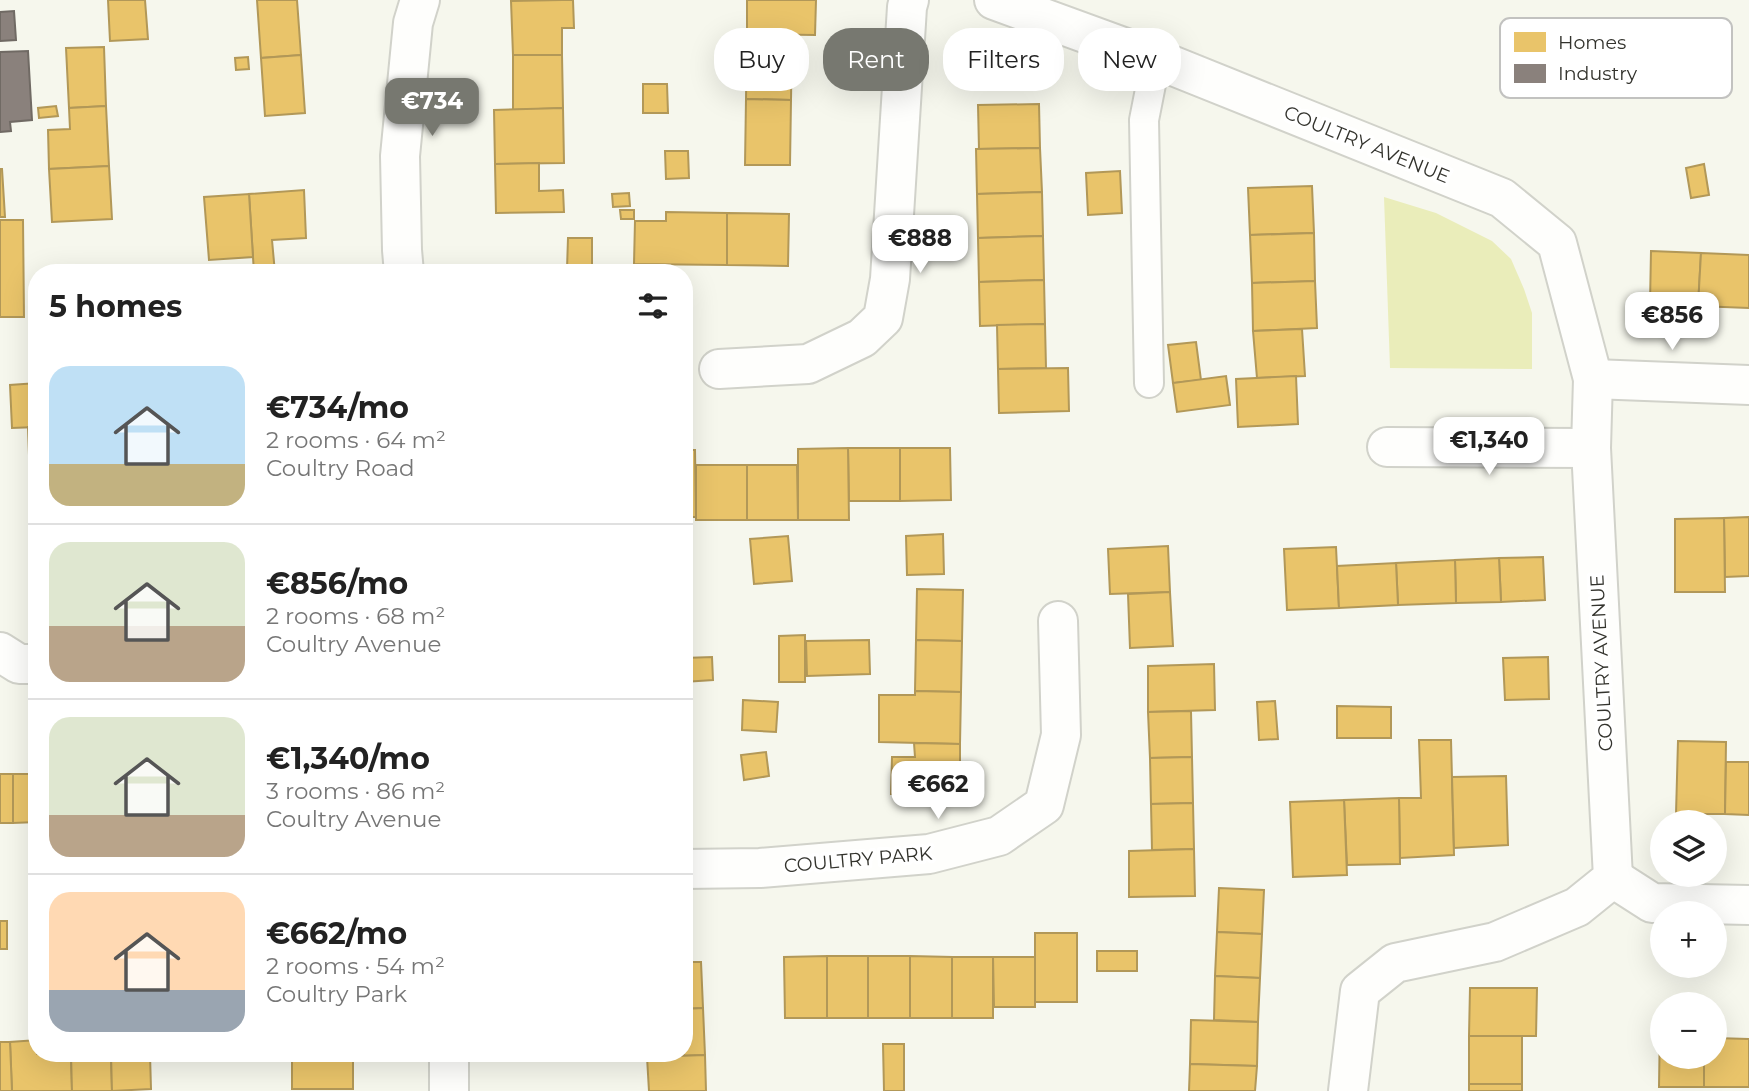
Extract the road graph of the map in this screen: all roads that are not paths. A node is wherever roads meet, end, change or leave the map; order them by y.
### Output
1 (420, 0) edge
2 (909, 0) edge
3 (994, 0) edge
4 (1078, 31) edge
5 (1181, 69) edge
6 (1150, 91) edge
7 (403, 264) edge
8 (719, 369) dead end
9 (1593, 379) junction
10 (1149, 383) dead end
11 (1749, 385) edge
12 (1387, 447) dead end
13 (1591, 448) junction
14 (1058, 621) dead end
15 (0, 652) edge
16 (28, 664) edge
17 (693, 869) edge
18 (1613, 878) junction
19 (1749, 905) edge
20 (449, 1062) edge
21 (449, 1091) edge
22 (1348, 1091) edge

1 - 7 street
2 - 8 street
3 - 4 street, COULTRY AVENUE
5 - 9 street, COULTRY AVENUE
6 - 10 lane
9 - 11 street
9 - 13 street, COULTRY AVENUE
12 - 13 street
13 - 18 street, COULTRY AVENUE
14 - 17 street, COULTRY PARK
15 - 16 street
18 - 19 street
18 - 22 street
20 - 21 street

